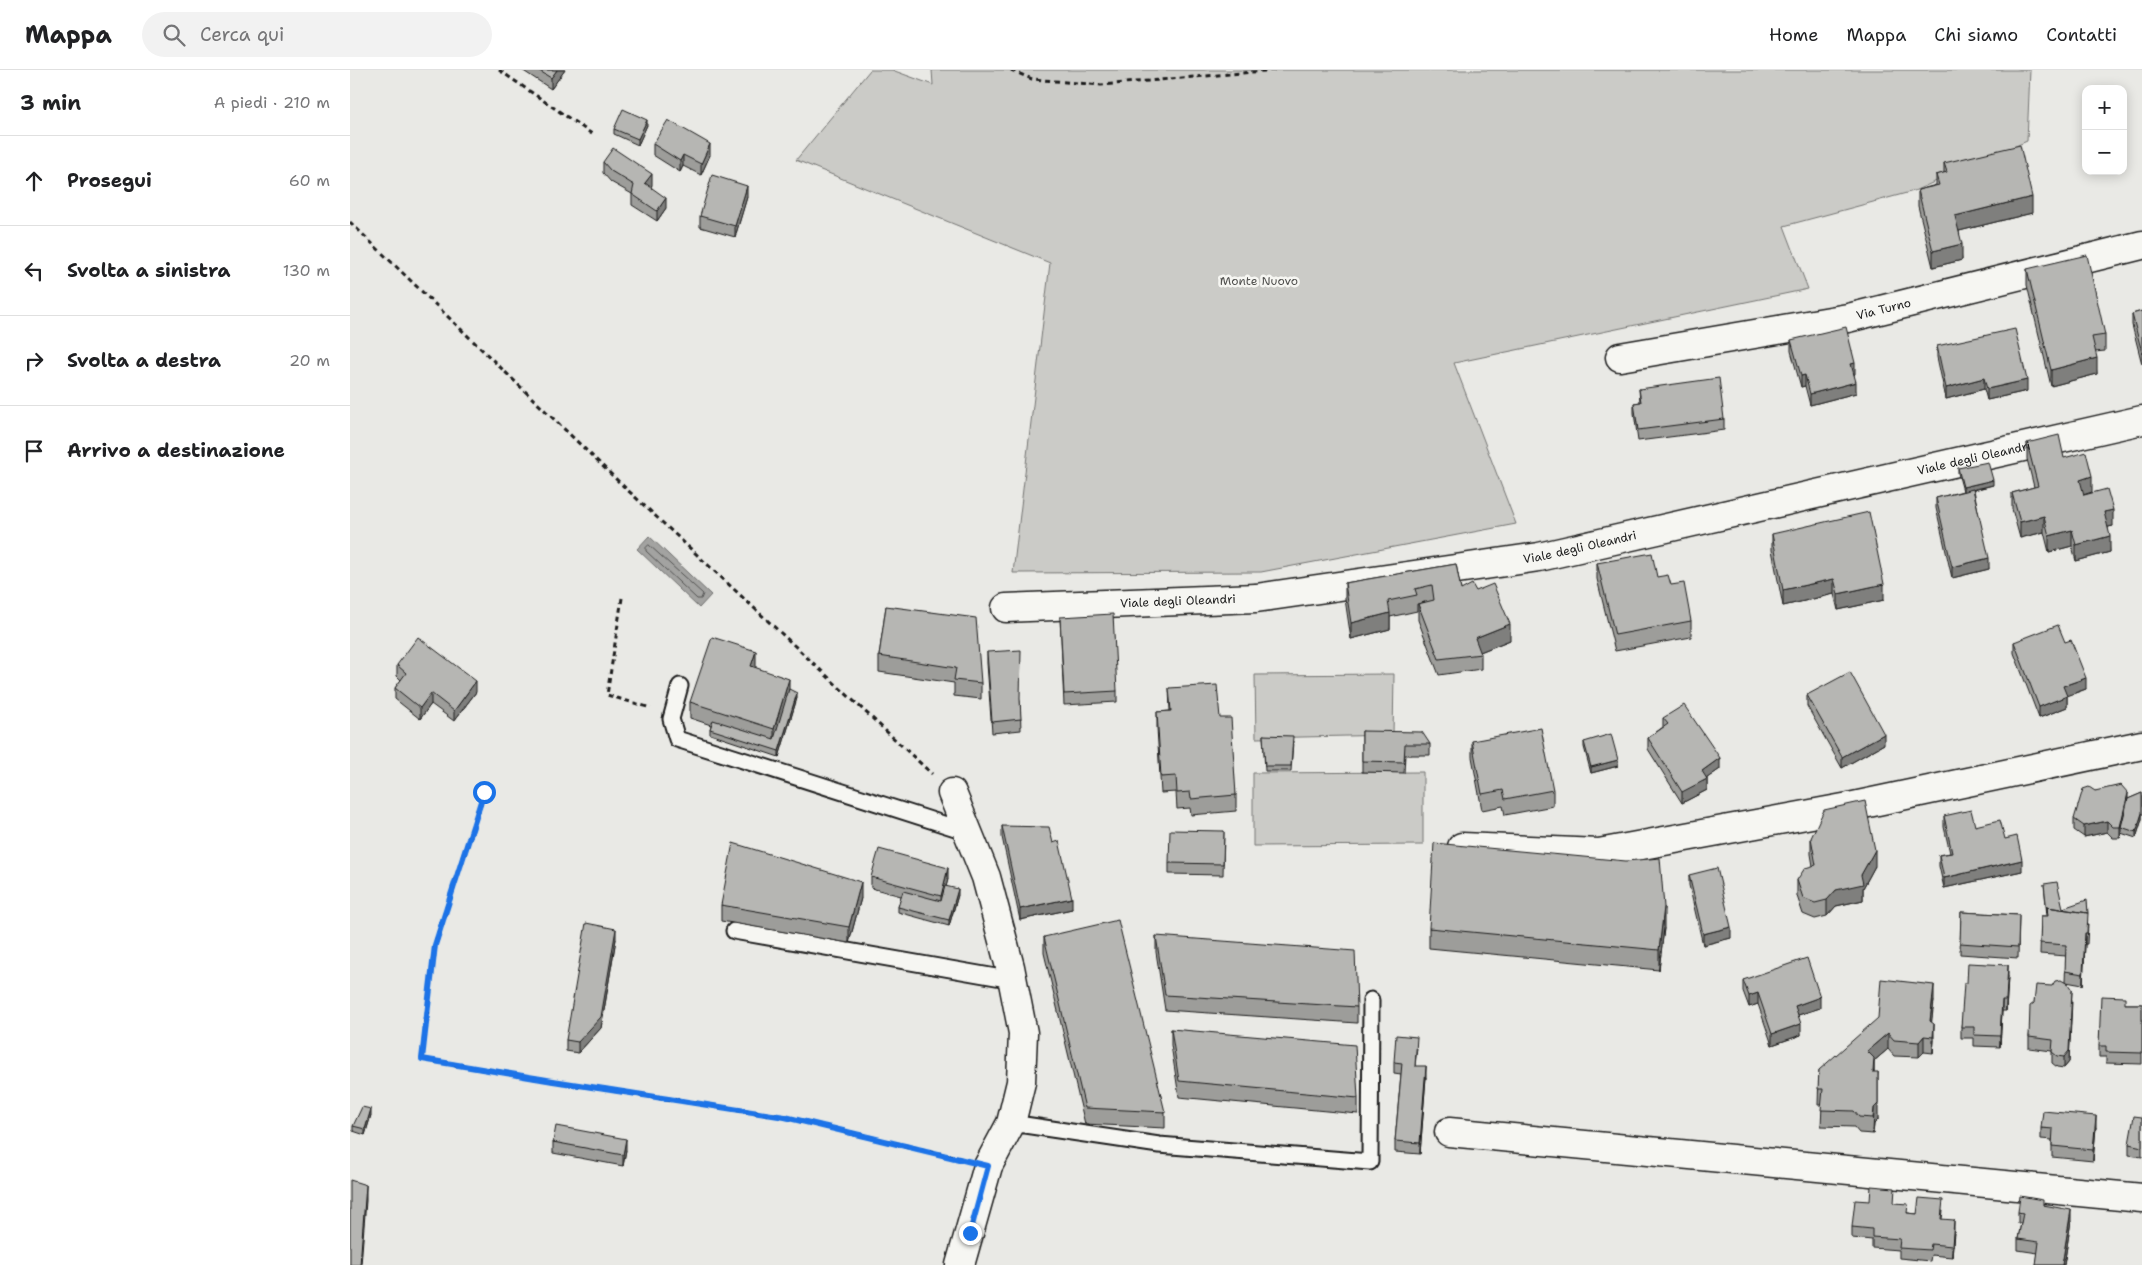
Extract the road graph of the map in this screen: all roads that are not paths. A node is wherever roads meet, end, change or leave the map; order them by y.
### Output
1 (2142, 245) edge
2 (1620, 357) dead end
3 (2142, 420) edge
4 (1006, 608) dead end
5 (680, 686) dead end
6 (2142, 745) edge
7 (952, 793) road end
8 (968, 832) junction
9 (1444, 847) edge
10 (734, 930) edge
11 (1013, 980) junction
12 (1371, 1000) dead end
13 (1011, 1123) junction
14 (1449, 1132) dead end
15 (2142, 1198) edge
16 (960, 1265) edge

1 - 2 street, Via Turno
3 - 4 street, Viale degli Oleandri
5 - 8 lane
6 - 9 street
7 - 8 street
8 - 11 street
10 - 11 lane
11 - 13 street
12 - 13 lane
13 - 16 street
14 - 15 street

